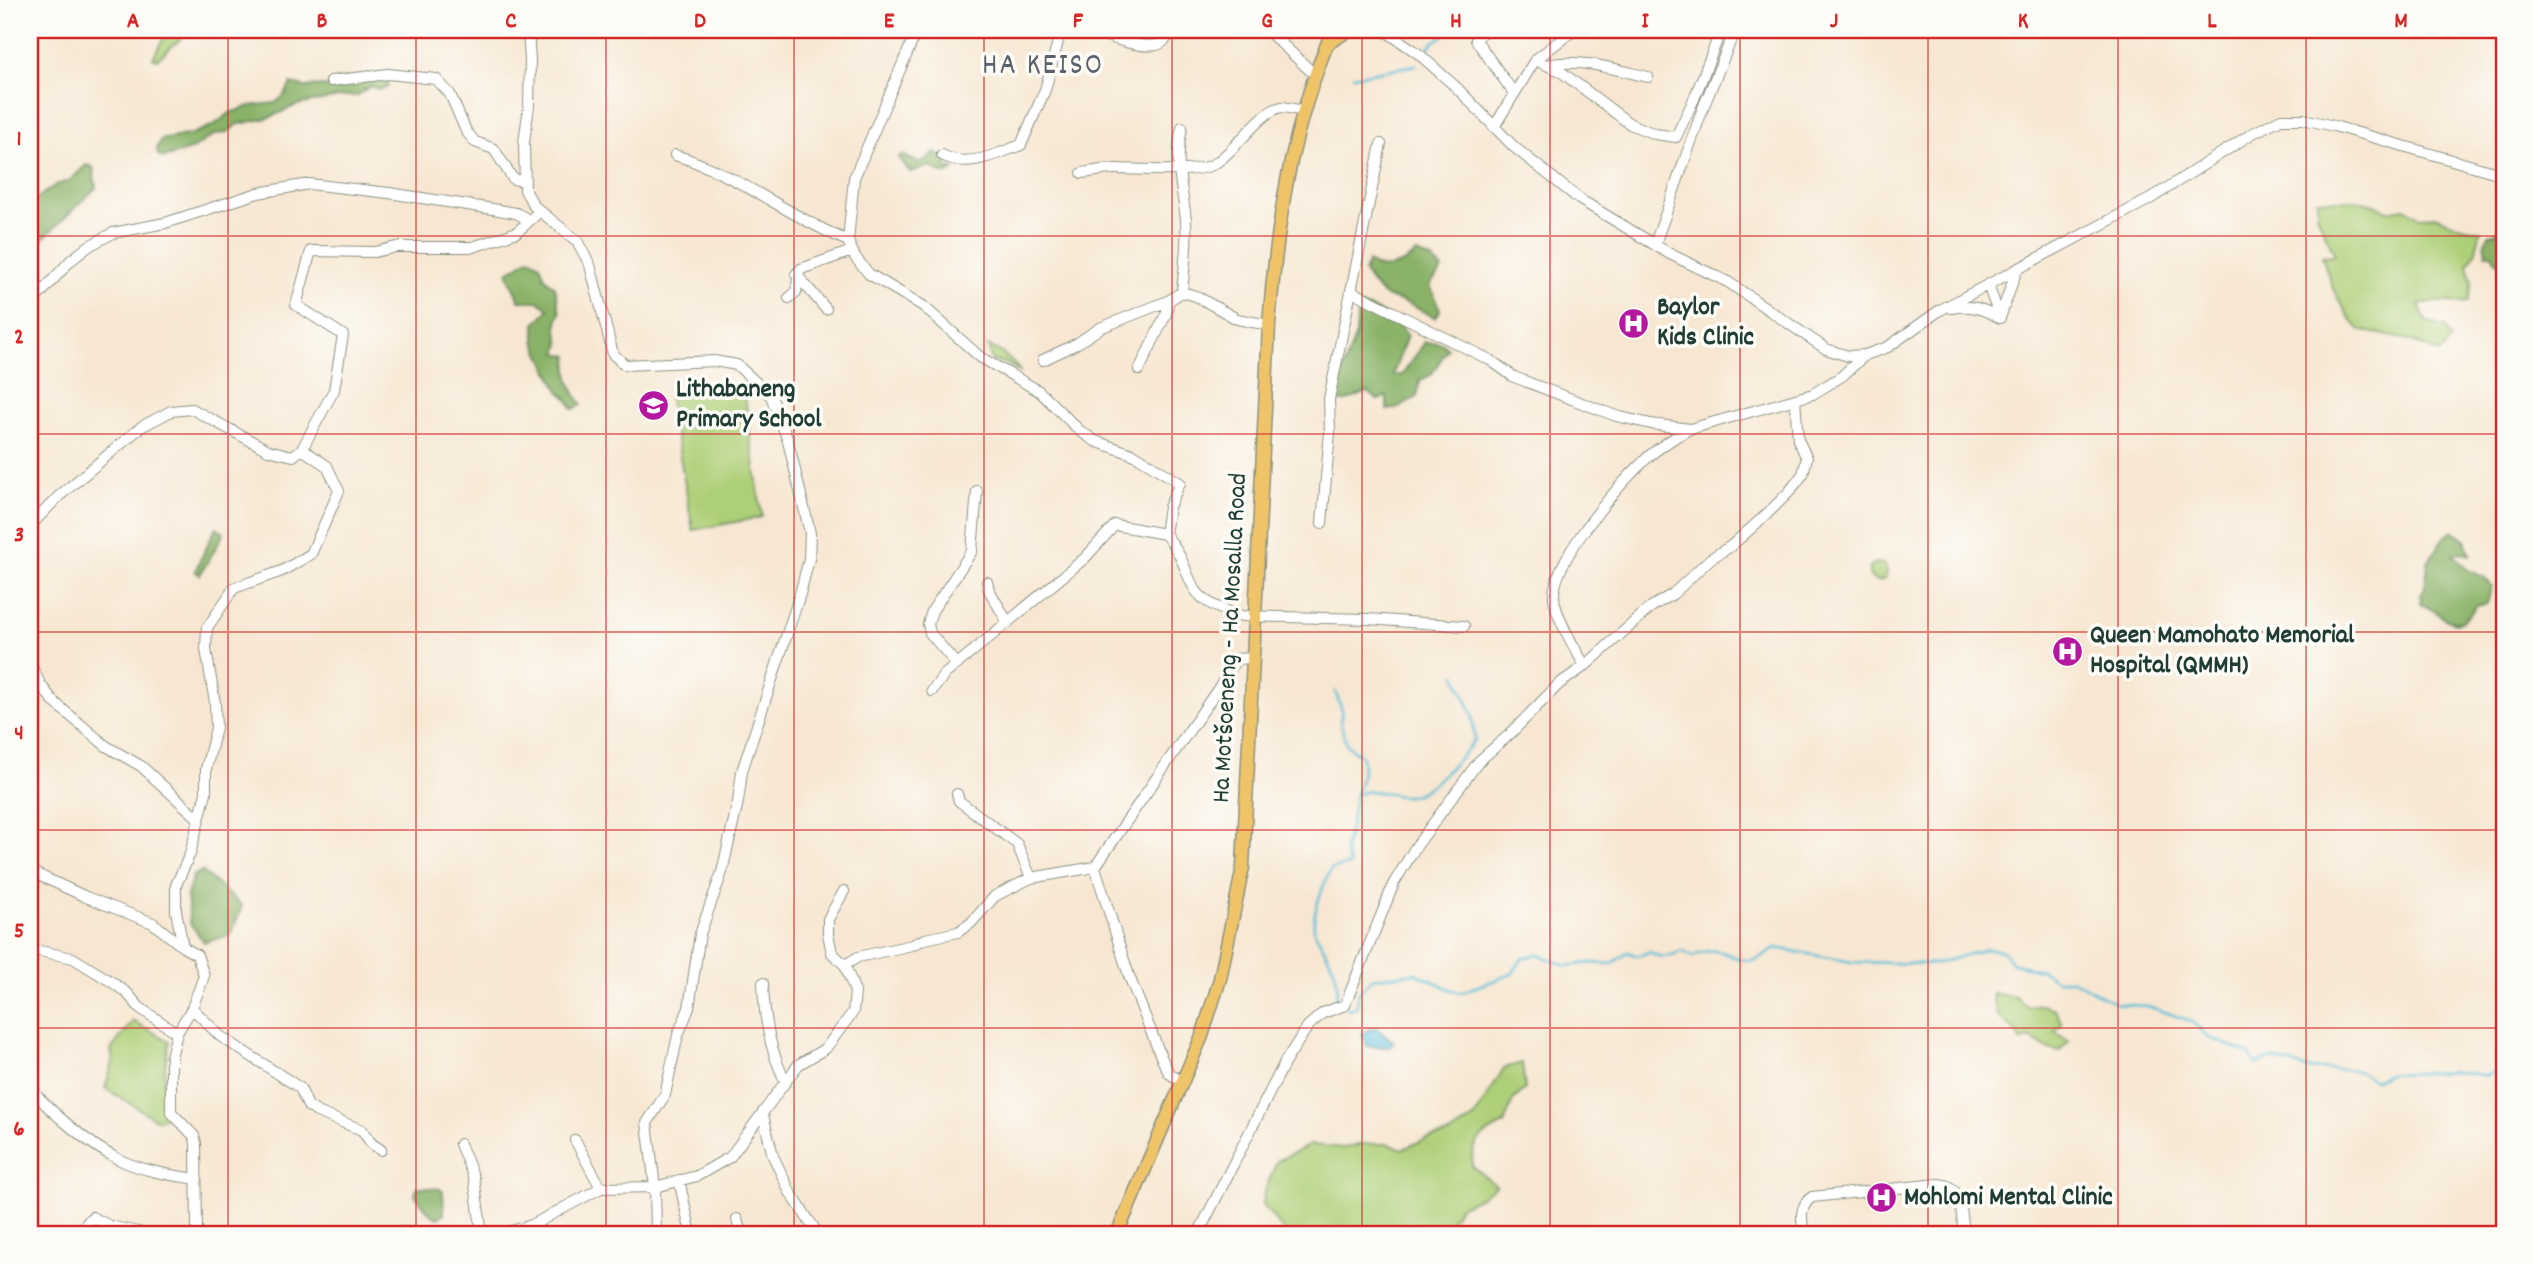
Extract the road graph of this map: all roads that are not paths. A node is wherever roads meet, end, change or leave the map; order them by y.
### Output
1 (528, 30) edge
2 (917, 30) edge
3 (1061, 30) edge
4 (1095, 30) edge
5 (1171, 30) edge
6 (1267, 30) edge
7 (1333, 30) edge
8 (1349, 30) edge
9 (1384, 30) edge
10 (1484, 30) edge
11 (1574, 30) edge
12 (1721, 30) edge
13 (1735, 30) edge
14 (1327, 44) junction
15 (1535, 61) junction
16 (1546, 65) junction
17 (1314, 74) junction
18 (1648, 77) dead end
19 (331, 81) dead end
20 (1513, 92) junction
21 (1303, 111) junction
22 (1182, 127) dead end
23 (1494, 127) junction
24 (1381, 144) dead end
25 (675, 155) dead end
26 (942, 155) dead end
27 (1177, 169) junction
28 (1082, 173) dead end
29 (2504, 175) edge
30 (525, 181) junction
31 (540, 211) junction
32 (529, 220) junction
33 (1655, 244) junction
34 (850, 246) junction
35 (2017, 269) junction
36 (798, 279) junction
37 (1988, 285) junction
38 (1351, 291) junction
39 (1182, 292) junction
40 (789, 298) dead end
41 (1168, 301) junction
42 (30, 305) edge
43 (825, 309) dead end
44 (1940, 310) junction
45 (2000, 318) junction
46 (1269, 325) junction
47 (1865, 355) junction
48 (1043, 360) dead end
49 (1139, 370) dead end
50 (1795, 399) junction
51 (1690, 429) junction
52 (302, 449) junction
53 (977, 491) dead end
54 (1322, 523) dead end
55 (30, 526) edge
56 (1165, 534) junction
57 (987, 582) dead end
58 (1254, 616) junction
59 (1008, 623) junction
60 (1464, 626) dead end
61 (1253, 658) junction
62 (30, 663) edge
63 (957, 665) junction
64 (1585, 666) junction
65 (932, 691) dead end
66 (957, 794) dead end
67 (198, 818) junction
68 (1095, 867) junction
69 (30, 871) edge
70 (1031, 878) junction
71 (844, 891) dead end
72 (183, 947) junction
73 (30, 949) edge
74 (845, 965) junction
75 (763, 983) dead end
76 (192, 1008) junction
77 (177, 1033) junction
78 (786, 1082) junction
79 (1182, 1082) junction
80 (30, 1088) edge
81 (763, 1115) junction
82 (575, 1140) dead end
83 (460, 1144) dead end
84 (381, 1150) dead end
85 (197, 1179) junction
86 (679, 1180) junction
87 (655, 1187) junction
88 (601, 1188) junction
89 (737, 1219) dead end
90 (532, 1225) junction
91 (77, 1234) edge
92 (146, 1234) edge
93 (197, 1234) edge
94 (253, 1234) edge
95 (281, 1234) edge
96 (353, 1234) edge
97 (427, 1234) edge
98 (482, 1234) edge
99 (501, 1234) edge
100 (546, 1234) edge
101 (656, 1234) edge
102 (691, 1234) edge
103 (741, 1234) edge
104 (818, 1234) edge
105 (1117, 1234) edge
106 (1198, 1234) edge
107 (1804, 1234) edge
108 (1964, 1234) edge

1 - 30 street
2 - 34 street
3 - 26 street
4 - 5 street
6 - 17 street
7 - 14 main road, Ha Motšoeneng - Ha Mosalla Road
8 - 14 main road
9 - 23 street
10 - 20 street
11 - 15 street
12 - 16 street
13 - 33 street
14 - 17 main road, Ha Motšoeneng - Ha Mosalla Road
15 - 16 street
15 - 20 street
16 - 18 street
17 - 21 main road, Ha Motšoeneng - Ha Mosalla Road
19 - 30 street
20 - 23 street
21 - 27 street
21 - 46 main road, Ha Motšoeneng - Ha Mosalla Road
22 - 27 street
23 - 33 street
24 - 38 street
25 - 34 street
27 - 28 street
27 - 39 street
29 - 35 street
30 - 31 street
31 - 32 street
31 - 87 street
32 - 42 street
32 - 52 street
33 - 47 street
34 - 36 street
34 - 56 street
35 - 37 street
35 - 45 street
36 - 40 street
36 - 43 street
37 - 44 street
37 - 45 street
38 - 51 street
38 - 54 street
39 - 41 street
39 - 46 street
41 - 48 street
41 - 49 street
44 - 45 street
44 - 47 street
46 - 58 main road, Ha Motšoeneng - Ha Mosalla Road
47 - 50 street
50 - 51 street
50 - 64 street
51 - 64 street
52 - 55 street
52 - 67 street
53 - 63 street
56 - 58 street
56 - 59 street
57 - 59 street
58 - 60 street
58 - 61 main road, Ha Motšoeneng - Ha Mosalla Road
59 - 63 street
61 - 68 street
61 - 79 main road, Ha Motšoeneng - Ha Mosalla Road
62 - 67 street
63 - 65 street
64 - 106 street
66 - 70 street
67 - 72 street
68 - 70 street
68 - 79 street
69 - 72 street
70 - 74 street
71 - 74 street
72 - 76 street
73 - 77 street
74 - 78 street
75 - 78 street
76 - 77 street
76 - 84 street
77 - 85 street
78 - 81 street
79 - 105 main road, Ha Motšoeneng - Ha Mosalla Road
80 - 85 street
81 - 86 street
81 - 104 street
82 - 88 street
83 - 98 street
85 - 93 street
86 - 87 street
86 - 102 street
87 - 88 street
87 - 101 street
88 - 90 street
89 - 103 street
90 - 99 street
90 - 100 street
91 - 92 street
94 - 95 street
96 - 97 street
107 - 108 street

